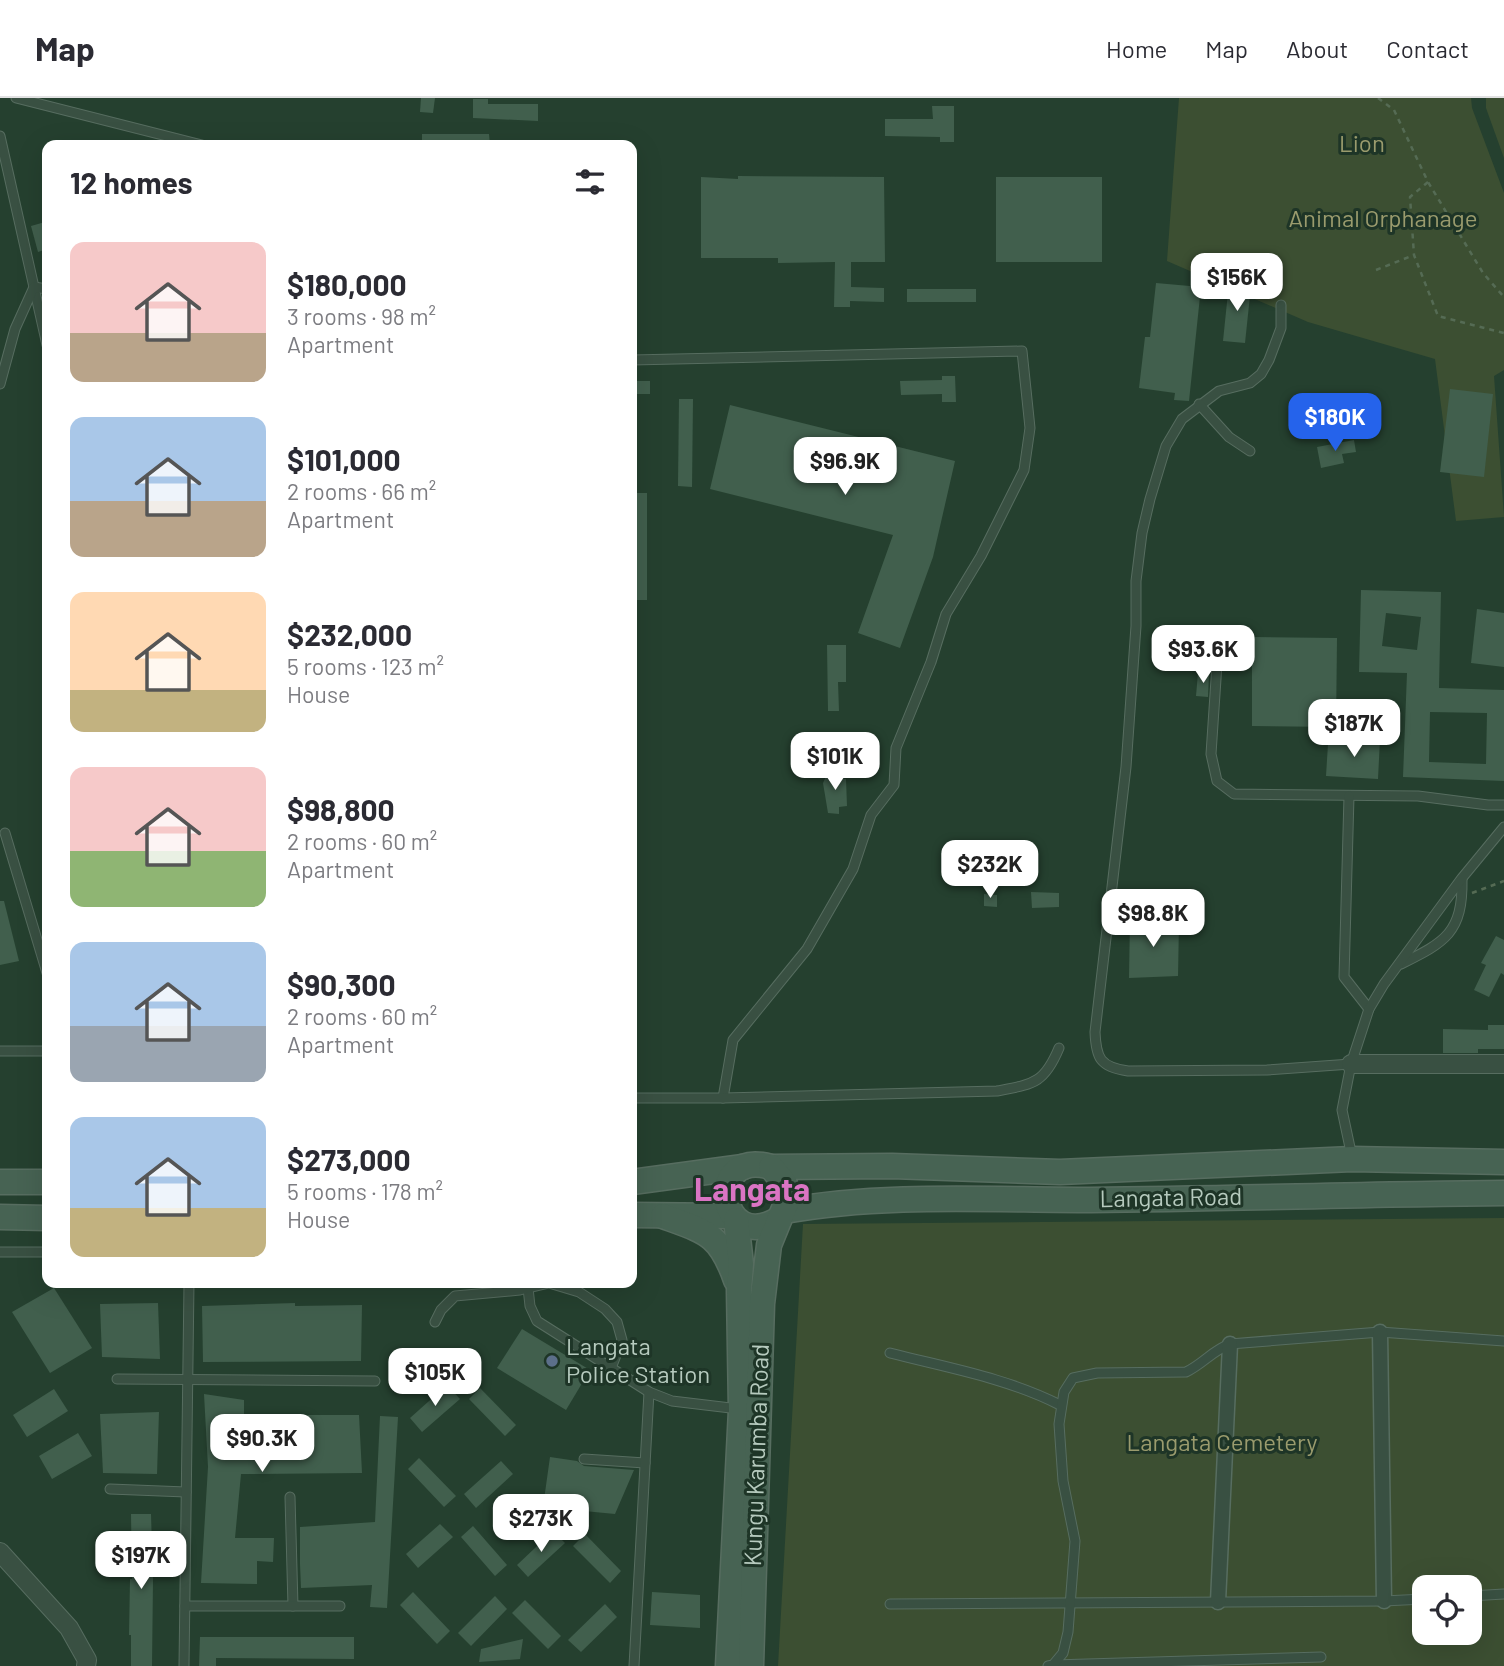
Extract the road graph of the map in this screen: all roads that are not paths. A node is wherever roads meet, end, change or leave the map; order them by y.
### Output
1 (16, 98) edge
2 (0, 136) edge
3 (182, 140) edge
4 (34, 287) junction
5 (42, 288) edge
6 (1281, 304) dead end
7 (42, 323) edge
8 (637, 360) edge
9 (0, 383) edge
10 (1199, 404) junction
11 (1250, 451) dead end
12 (1217, 649) dead end
13 (1349, 796) junction
14 (1504, 805) edge
15 (1504, 827) edge
16 (5, 833) dead end
17 (1462, 878) junction
18 (42, 956) edge
19 (1399, 964) junction
20 (1369, 1009) junction
21 (1059, 1048) dead end
22 (0, 1051) edge
23 (42, 1051) edge
24 (1351, 1064) junction
25 (1504, 1064) edge
26 (637, 1098) edge
27 (723, 1098) junction
28 (1352, 1159) junction
29 (1504, 1162) edge
30 (743, 1167) junction
31 (771, 1167) junction
32 (637, 1181) edge
33 (0, 1182) edge
34 (42, 1182) edge
35 (1504, 1193) edge
36 (637, 1215) edge
37 (781, 1215) junction
38 (663, 1216) junction
39 (0, 1217) edge
40 (42, 1218) edge
41 (734, 1218) junction
42 (0, 1252) edge
43 (42, 1252) edge
44 (189, 1288) edge
45 (528, 1288) joint
46 (566, 1288) edge
47 (739, 1290) junction
48 (435, 1322) dead end
49 (1380, 1332) junction
50 (1504, 1341) edge
51 (1230, 1344) junction
52 (890, 1353) dead end
53 (611, 1368) junction
54 (117, 1379) dead end
55 (188, 1379) junction
56 (375, 1381) dead end
57 (649, 1392) junction
58 (1060, 1405) junction
59 (741, 1410) junction
60 (584, 1460) dead end
61 (645, 1463) junction
62 (110, 1489) dead end
63 (186, 1492) junction
64 (290, 1497) dead end
65 (0, 1552) edge
66 (1504, 1594) edge
67 (1482, 1595) edge
68 (1412, 1600) edge
69 (1384, 1601) junction
70 (1218, 1602) junction
71 (1071, 1603) junction
72 (890, 1604) dead end
73 (185, 1606) junction
74 (293, 1606) junction
75 (340, 1606) dead end
76 (1321, 1657) dead end
77 (86, 1666) edge
78 (184, 1666) edge
79 (635, 1666) edge
80 (728, 1666) edge
81 (751, 1666) edge
82 (1051, 1666) edge

1 - 3 lane
2 - 4 lane
4 - 5 lane
4 - 7 lane
4 - 9 lane
6 - 10 lane
8 - 27 lane
10 - 11 lane
10 - 24 lane
12 - 13 lane
13 - 14 lane
13 - 20 lane
15 - 17 lane
16 - 18 lane
17 - 19 lane
17 - 19 lane
19 - 20 lane
20 - 24 lane
21 - 27 lane
22 - 23 lane
24 - 25 street
24 - 28 lane
26 - 27 lane
28 - 29 main road, Langata Road
28 - 31 main road, Langata Road
30 - 31 main road
30 - 32 main road
30 - 41 main road
31 - 37 main road
33 - 34 main road
35 - 37 main road, Langata Road
36 - 38 main road
37 - 41 main road
37 - 81 main road, Kungu Karumba Road
38 - 41 main road
38 - 47 main road
39 - 40 main road
41 - 47 main road, Kungu Karumba Road
42 - 43 lane
44 - 55 lane
45 - 48 lane
45 - 53 lane
46 - 53 lane
47 - 59 main road, Kungu Karumba Road
49 - 50 lane
49 - 51 lane
49 - 69 street
51 - 58 lane
51 - 70 street
52 - 58 lane
53 - 57 lane
54 - 55 lane
55 - 56 lane
55 - 63 lane
57 - 59 lane
57 - 61 lane
58 - 71 lane
59 - 80 main road, Kungu Karumba Road
60 - 61 lane
61 - 79 lane
62 - 63 lane
63 - 73 lane
64 - 74 lane
65 - 77 street
66 - 67 lane
68 - 69 lane
69 - 70 lane
70 - 71 lane
71 - 72 lane
71 - 82 lane
73 - 74 lane
73 - 78 lane
74 - 75 lane
76 - 82 lane

